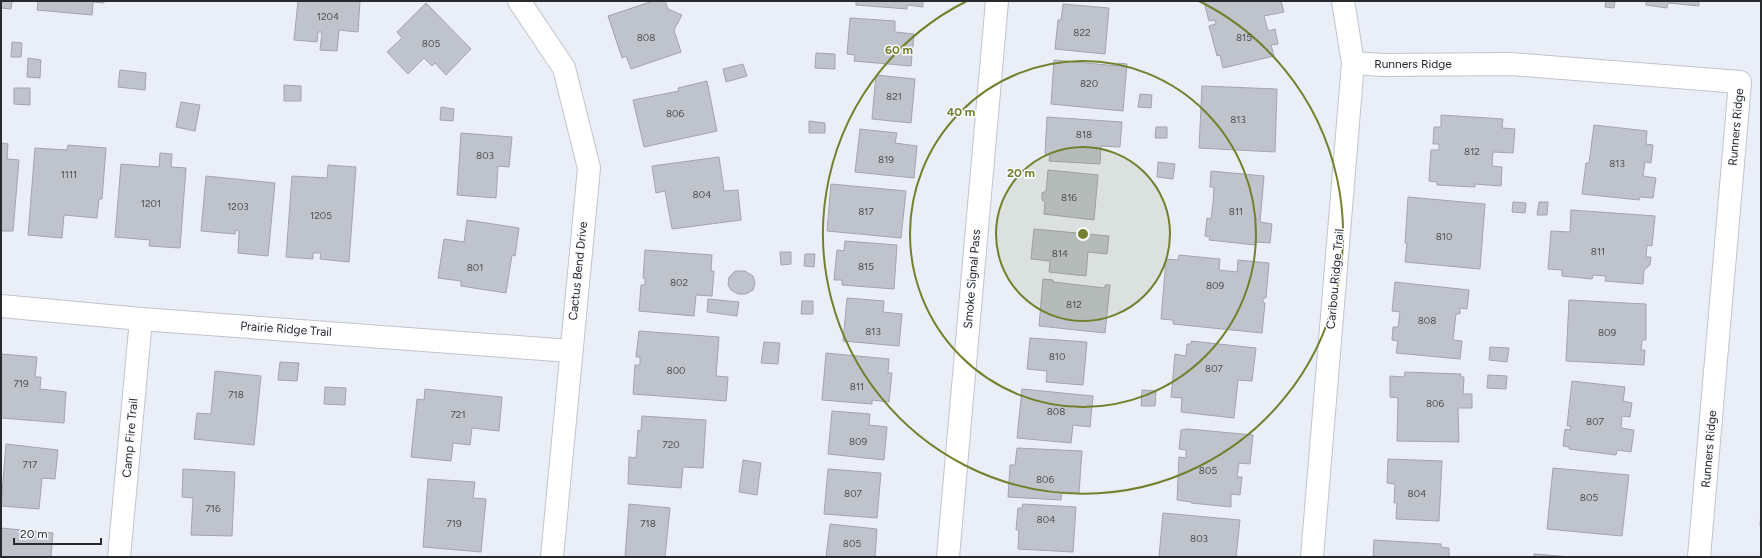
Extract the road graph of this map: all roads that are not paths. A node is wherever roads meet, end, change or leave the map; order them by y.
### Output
1 (519, 1) edge
2 (997, 1) edge
3 (1343, 1) edge
4 (1353, 63) junction
5 (1, 306) edge
6 (141, 319) junction
7 (570, 351) junction
8 (119, 557) edge
9 (552, 557) edge
10 (948, 557) edge
11 (1312, 557) edge
12 (1699, 557) edge

1 - 7 street, Cactus Bend Drive
2 - 10 street, Smoke Signal Pass
3 - 4 street, Caribou Ridge Trail
4 - 11 street, Caribou Ridge Trail
4 - 12 street, Runners Ridge
5 - 6 street, Prairie Ridge Trail
6 - 7 street, Prairie Ridge Trail
6 - 8 street, Camp Fire Trail
7 - 9 street, Cactus Bend Drive

